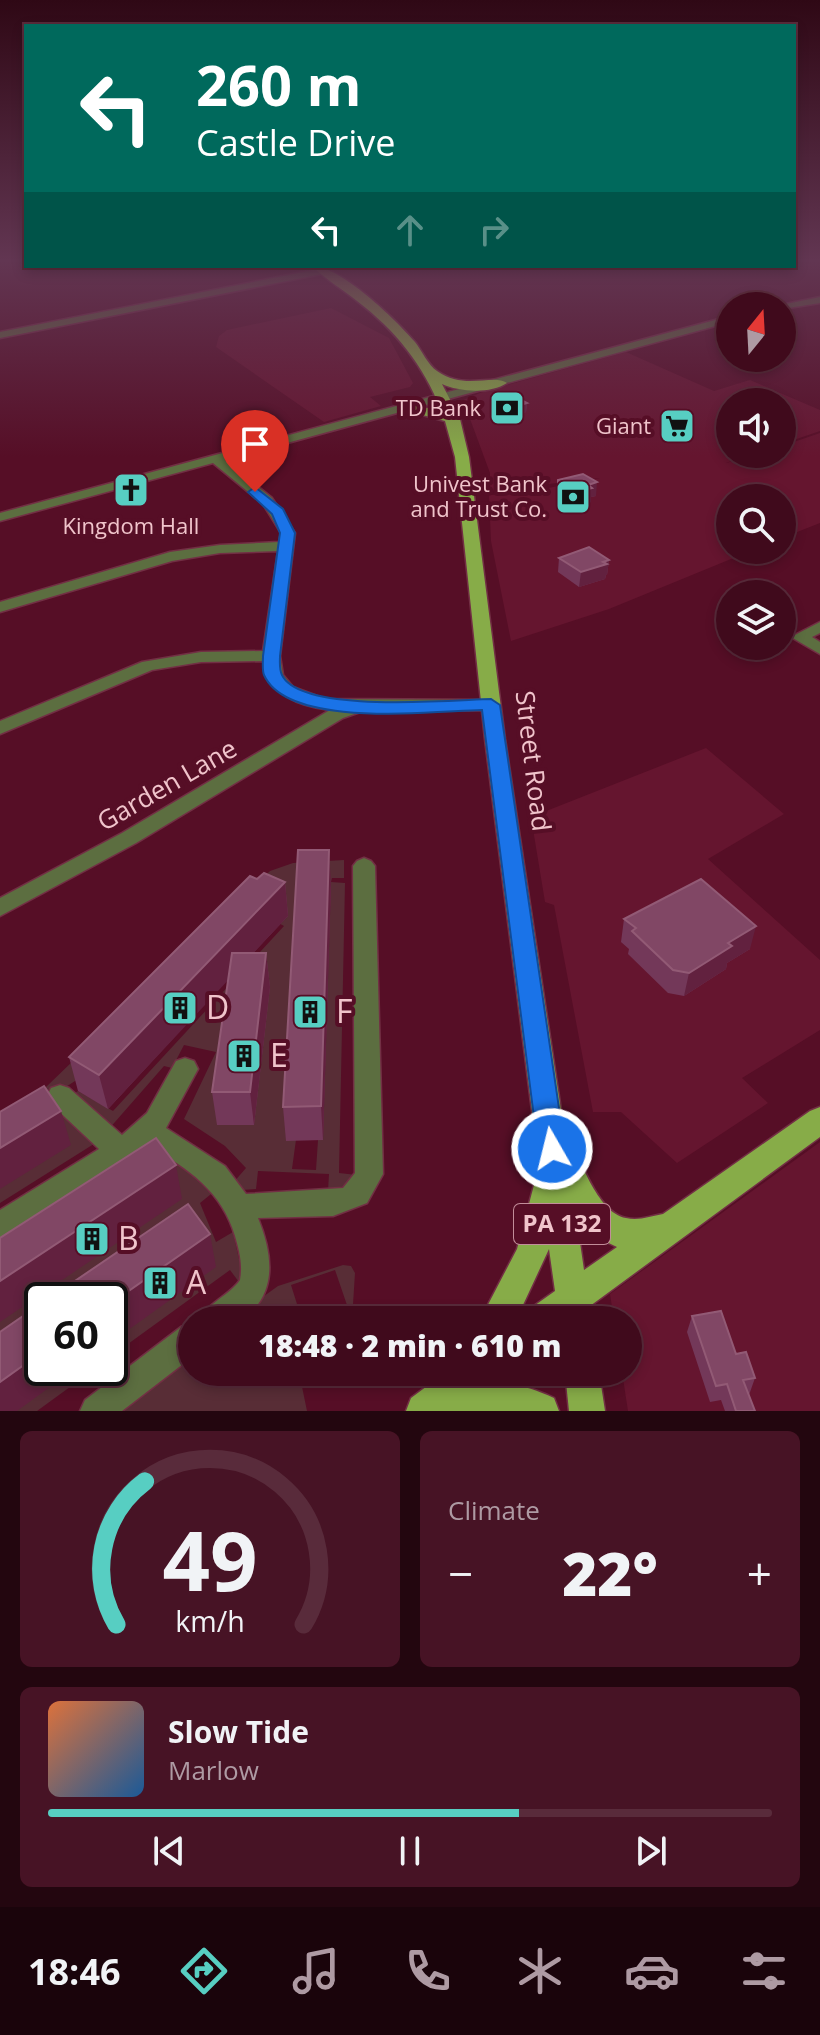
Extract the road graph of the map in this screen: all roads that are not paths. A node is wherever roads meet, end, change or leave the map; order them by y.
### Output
1 (44, 326) edge
2 (394, 326) edge
3 (706, 326) edge
4 (0, 335) edge
5 (432, 374) junction
6 (501, 383) junction
7 (445, 398) junction
8 (407, 409) junction
9 (453, 419) junction
10 (217, 460) junction
11 (0, 517) edge
12 (286, 546) junction
13 (0, 607) edge
14 (820, 627) edge
15 (820, 649) edge
16 (271, 656) junction
17 (491, 705) junction
18 (360, 707) junction
19 (0, 728) edge
20 (364, 866) dead end
21 (0, 908) edge
22 (185, 1069) dead end
23 (60, 1096) dead end
24 (820, 1120) edge
25 (148, 1131) junction
26 (550, 1135) junction
27 (119, 1150) junction
28 (241, 1208) junction
29 (677, 1224) junction
30 (0, 1226) edge
31 (233, 1306) edge
32 (505, 1306) edge
33 (573, 1306) edge
34 (577, 1306) edge
35 (178, 1349) edge
36 (441, 1386) edge
37 (457, 1386) edge
38 (584, 1386) edge
39 (96, 1411) edge
40 (418, 1411) edge
41 (424, 1411) edge
42 (454, 1411) edge
43 (541, 1411) edge
44 (587, 1411) edge

1 - 4 street
2 - 5 main road, Street Road / PA 132
3 - 6 street
5 - 6 main road
5 - 7 main road, Street Road / PA 132
6 - 7 street
7 - 8 street
7 - 9 main road, Street Road / PA 132
8 - 9 main road
8 - 10 street
9 - 17 main road, Street Road / PA 132
10 - 11 street
10 - 12 street
12 - 13 street
12 - 16 street
14 - 15 street
16 - 18 street
16 - 19 street
17 - 18 street
17 - 26 main road, Street Road / PA 132
18 - 21 street, Garden Lane
20 - 28 street
22 - 25 street
23 - 27 street
24 - 29 main road
25 - 27 street
25 - 28 street
26 - 29 main road
26 - 32 main road
26 - 33 main road, Street Road / PA 132
27 - 30 street
28 - 31 street
29 - 34 main road
35 - 39 street
36 - 40 main road
37 - 41 main road
38 - 44 main road
42 - 43 main road

